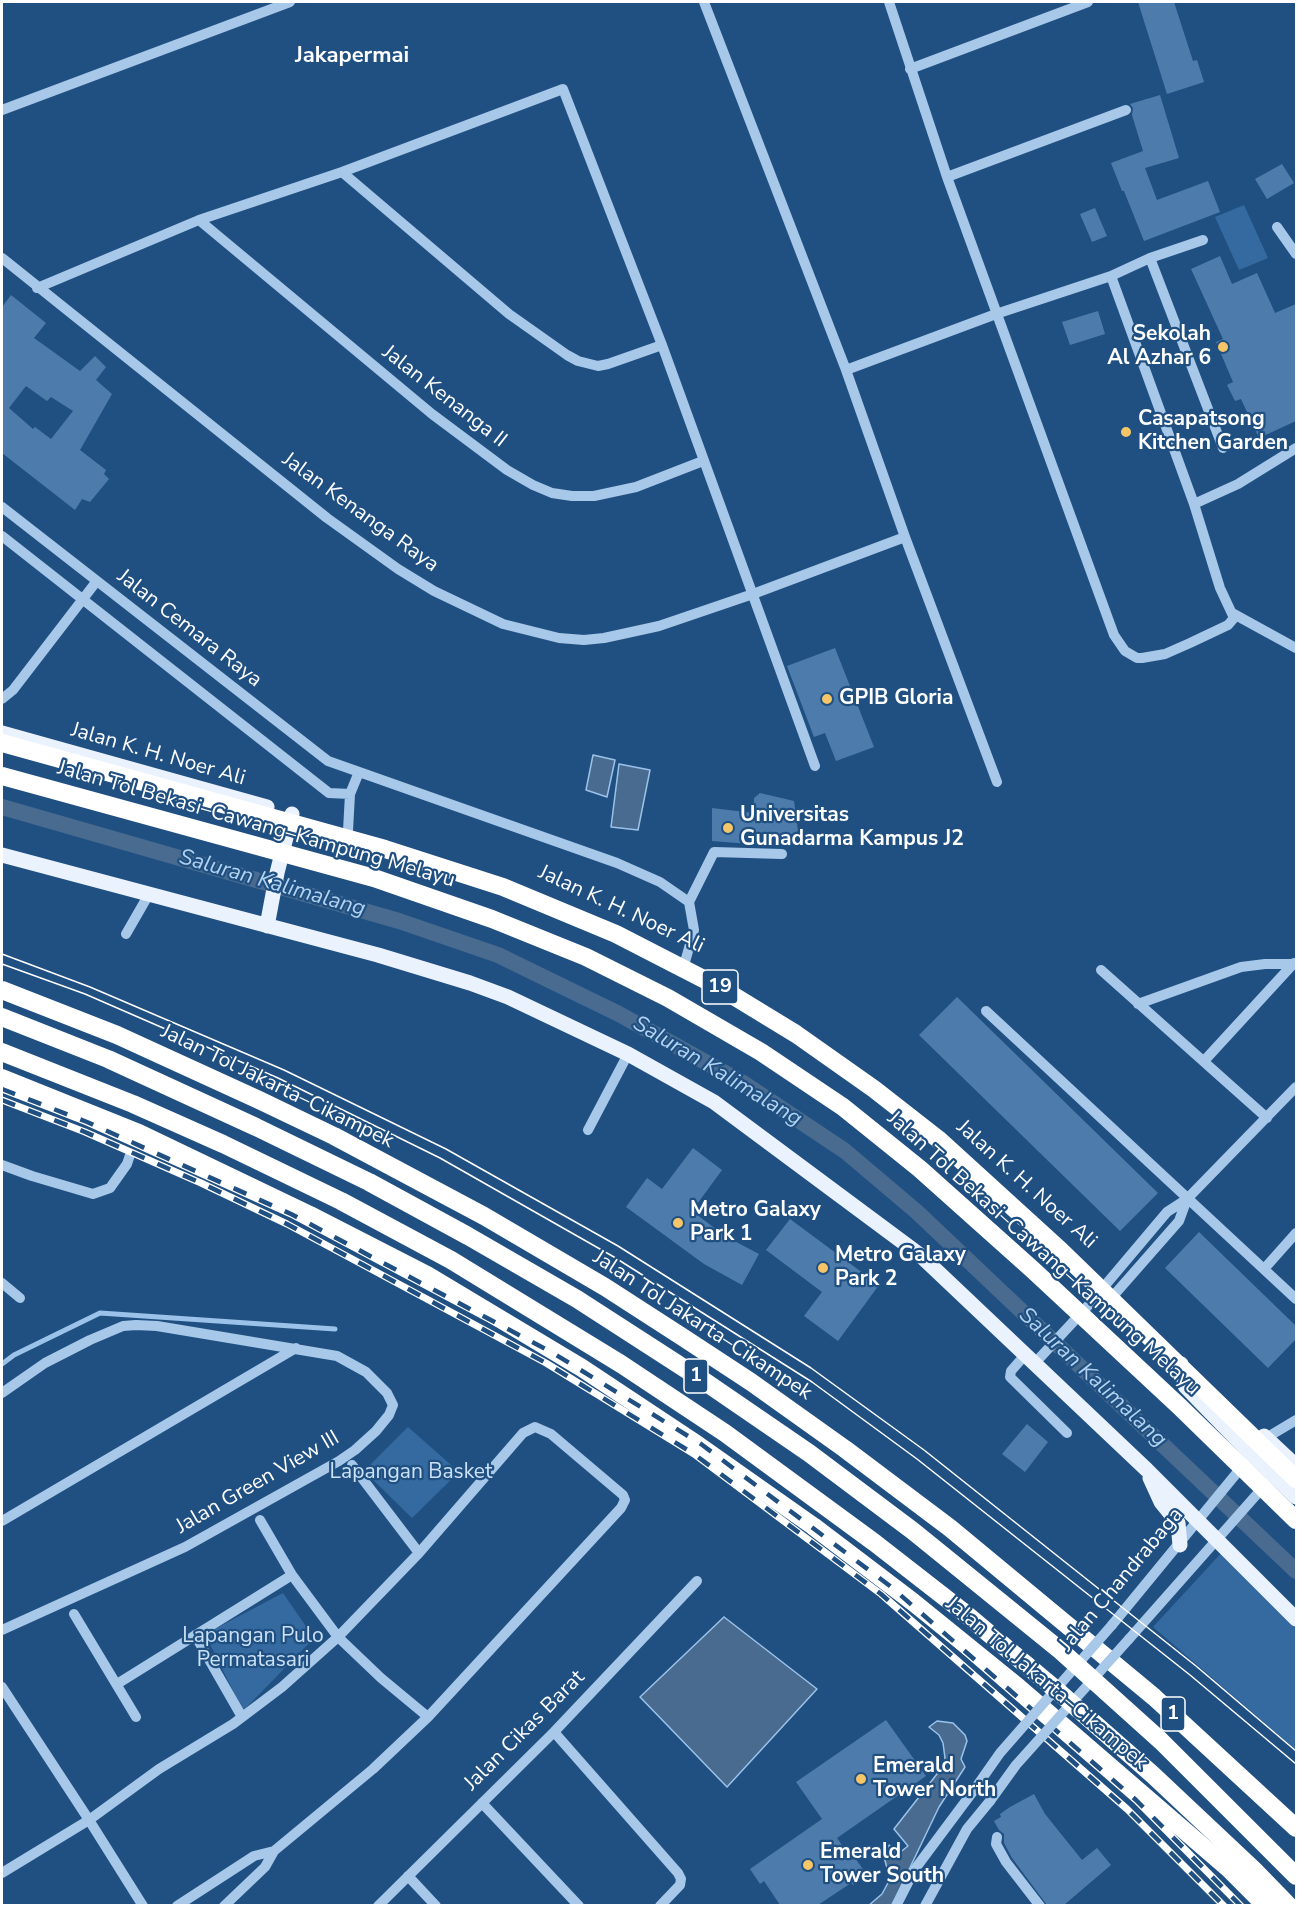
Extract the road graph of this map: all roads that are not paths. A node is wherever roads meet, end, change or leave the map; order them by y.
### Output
1 (290, 2) edge
2 (704, 2) edge
3 (889, 2) edge
4 (1088, 2) edge
5 (910, 69) junction
6 (2, 110) edge
7 (1126, 110) dead end
8 (342, 172) junction
9 (947, 177) junction
10 (199, 220) junction
11 (1277, 227) dead end
12 (1203, 240) dead end
13 (1296, 254) edge
14 (2, 258) edge
15 (1150, 258) junction
16 (1111, 276) junction
17 (37, 288) junction
18 (996, 314) junction
19 (662, 345) junction
20 (846, 370) junction
21 (1296, 447) edge
22 (1222, 448) dead end
23 (703, 461) junction
24 (1194, 504) junction
25 (2, 507) edge
26 (2, 536) edge
27 (905, 537) junction
28 (96, 582) junction
29 (753, 594) junction
30 (82, 601) junction
31 (1232, 614) junction
32 (1296, 648) edge
33 (2, 699) edge
34 (2, 733) edge
35 (2, 743) edge
36 (815, 766) dead end
37 (359, 772) junction
38 (2, 776) edge
39 (997, 782) dead end
40 (350, 794) junction
41 (292, 814) junction
42 (348, 831) junction
43 (782, 854) dead end
44 (2, 855) edge
45 (149, 894) junction
46 (689, 902) junction
47 (268, 920) junction
48 (126, 934) dead end
49 (685, 962) junction
50 (1295, 963) edge
51 (1101, 970) dead end
52 (2, 990) edge
53 (1138, 1004) junction
54 (986, 1011) dead end
55 (2, 1017) edge
56 (2, 1052) edge
57 (628, 1054) junction
58 (1204, 1061) junction
59 (2, 1078) edge
60 (1296, 1087) edge
61 (1267, 1118) junction
62 (588, 1130) dead end
63 (130, 1155) dead end
64 (2, 1165) edge
65 (1187, 1199) junction
66 (1296, 1233) edge
67 (1264, 1269) junction
68 (2, 1282) edge
69 (1109, 1290) junction
70 (20, 1298) dead end
71 (1296, 1299) edge
72 (297, 1348) junction
73 (1179, 1355) junction
74 (1034, 1358) junction
75 (2, 1393) edge
76 (1296, 1420) edge
77 (1068, 1433) dead end
78 (1266, 1438) junction
79 (1252, 1455) junction
80 (352, 1465) dead end
81 (1296, 1466) edge
82 (1147, 1470) junction
83 (1274, 1476) junction
84 (1296, 1479) edge
85 (1296, 1497) edge
86 (1201, 1515) junction
87 (260, 1520) dead end
88 (1296, 1520) edge
89 (2, 1521) edge
90 (1221, 1536) junction
91 (1180, 1545) junction
92 (419, 1553) junction
93 (292, 1575) junction
94 (697, 1581) dead end
95 (74, 1614) dead end
96 (1296, 1619) edge
97 (2, 1630) edge
98 (195, 1635) junction
99 (338, 1637) junction
100 (117, 1684) junction
101 (2, 1687) edge
102 (136, 1717) dead end
103 (242, 1717) junction
104 (428, 1717) junction
105 (554, 1732) junction
106 (482, 1803) junction
107 (89, 1820) junction
108 (1296, 1828) edge
109 (997, 1837) dead end
110 (274, 1851) junction
111 (2, 1873) edge
112 (408, 1876) junction
113 (1296, 1876) edge
114 (143, 1905) edge
115 (177, 1905) edge
116 (224, 1905) edge
117 (378, 1905) edge
118 (436, 1905) edge
119 (579, 1905) edge
120 (660, 1905) edge
121 (896, 1905) edge
122 (925, 1905) edge
123 (1040, 1905) edge
124 (1266, 1905) edge
125 (1289, 1905) edge

1 - 6 street
2 - 20 street
3 - 5 street
4 - 5 street
5 - 9 street
7 - 9 street
8 - 10 street
8 - 19 street
8 - 19 street
9 - 18 street
10 - 17 street
10 - 23 street, Jalan Kenanga II
11 - 13 street
12 - 15 street
14 - 17 street, Jalan Kenanga Raya
15 - 16 street
15 - 22 street
16 - 18 street
16 - 24 street
17 - 29 street, Jalan Kenanga Raya
18 - 20 street
18 - 31 street
19 - 23 street
20 - 27 street
21 - 24 street
23 - 29 street
24 - 31 street
25 - 28 street, Jalan Cemara Raya
26 - 30 street, Jalan Cemara Raya
27 - 29 street, Jalan Kenanga Raya
27 - 39 street
28 - 30 street
28 - 37 street, Jalan Cemara Raya
29 - 36 street
30 - 33 street
30 - 40 street, Jalan Cemara Raya
31 - 32 street
34 - 41 main road, Jalan K. H. Noer Ali
35 - 84 highway, Jalan Tol Bekasi–Cawang–Kampung Melayu / 19, bridge
37 - 40 street
37 - 46 street, Jalan Cemara Raya
38 - 88 highway, Jalan Tol Bekasi–Cawang–Kampung Melayu / 19, bridge
40 - 42 street
41 - 42 main road, Jalan K. H. Noer Ali
41 - 47 main road
42 - 49 main road, Jalan K. H. Noer Ali
43 - 46 street
44 - 45 main road
45 - 47 main road
45 - 48 street
46 - 49 street
47 - 57 main road
49 - 69 main road, Jalan K. H. Noer Ali
50 - 53 street
50 - 58 street
51 - 53 street
52 - 108 highway, Jalan Tol Jakarta–Cikampek / 1
53 - 58 street
54 - 65 street
55 - 113 highway, 1, bridge
56 - 125 highway, 1, bridge
57 - 62 street
57 - 74 main road
58 - 61 street
59 - 124 highway, Jalan Tol Jakarta–Cikampek
60 - 61 street
61 - 65 street
63 - 64 street
65 - 67 street
65 - 69 street
65 - 69 street
66 - 67 street
67 - 71 street
68 - 70 street
69 - 73 main road, Jalan K. H. Noer Ali
69 - 74 street
72 - 75 street
72 - 89 street
72 - 97 street, Jalan Green View III
73 - 78 main road, Jalan K. H. Noer Ali
73 - 79 main road
74 - 77 street
74 - 82 main road
76 - 78 street
78 - 81 main road, Jalan K. H. Noer Ali
79 - 83 main road
79 - 86 street, Jalan Chandrabaga
80 - 92 street
82 - 86 main road
82 - 91 main road
83 - 85 main road
83 - 90 street, Jalan Chandrabaga
86 - 90 main road
86 - 91 street, Jalan Chandrabaga
87 - 93 street
90 - 96 main road
90 - 122 street, Jalan Chandrabaga, bridge
91 - 121 street, Jalan Chandrabaga, bridge
92 - 99 street
92 - 104 street
93 - 98 street
93 - 99 street
94 - 105 street, Jalan Cikas Barat
95 - 100 street
98 - 100 street
98 - 103 street
99 - 103 street
99 - 104 street
100 - 102 street
101 - 107 street
103 - 107 street
104 - 110 street
105 - 106 street, Jalan Cikas Barat
105 - 120 street
106 - 112 street, Jalan Cikas Barat
106 - 119 street
107 - 111 street
107 - 114 street
109 - 123 street
110 - 115 street
110 - 116 street
112 - 117 street, Jalan Cikas Barat
112 - 118 street

